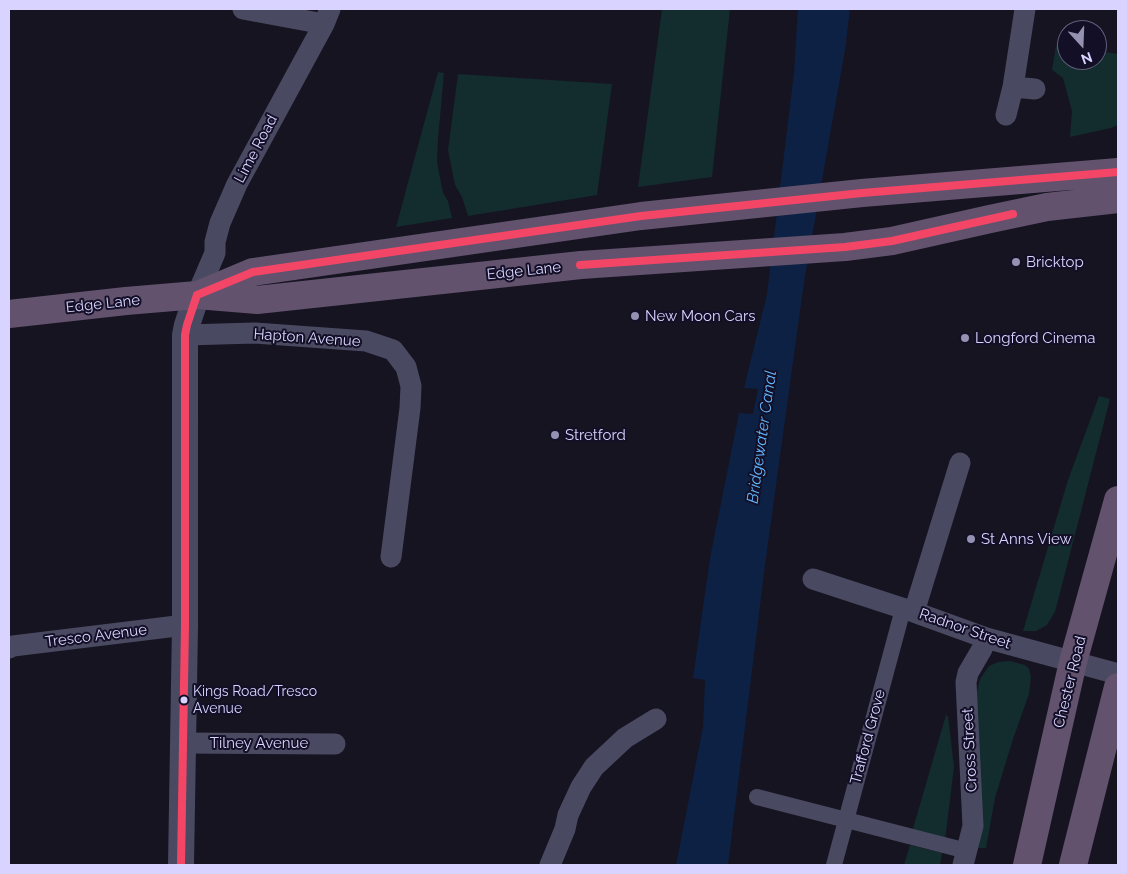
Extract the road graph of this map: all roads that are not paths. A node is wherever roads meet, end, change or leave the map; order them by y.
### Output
1 (243, 9) edge
2 (1025, 9) edge
3 (327, 16) edge
4 (1013, 87) junction
5 (1035, 89) dead end
6 (1006, 115) dead end
7 (1118, 154) edge
8 (1118, 172) edge
9 (875, 192) junction
10 (1113, 204) edge
11 (197, 295) junction
12 (9, 314) edge
13 (185, 335) junction
14 (960, 463) dead end
15 (1118, 500) edge
16 (391, 557) dead end
17 (813, 579) dead end
18 (908, 610) junction
19 (185, 625) junction
20 (986, 638) junction
21 (9, 648) edge
22 (1073, 662) junction
23 (1118, 674) edge
24 (1118, 688) edge
25 (656, 719) dead end
26 (183, 743) junction
27 (335, 744) dead end
28 (757, 797) dead end
29 (846, 820) junction
30 (965, 858) edge
31 (181, 865) edge
32 (550, 865) edge
33 (834, 865) edge
34 (1028, 865) edge
35 (1073, 865) edge

1 - 3 street
2 - 4 street
3 - 11 street, Lime Road
4 - 5 street
4 - 6 street
7 - 9 highway
8 - 9 highway, Edge Lane
9 - 11 highway, Edge Lane
10 - 11 highway, Edge Lane
11 - 12 highway, Edge Lane
11 - 13 street
13 - 16 street, Hapton Avenue
13 - 19 street
14 - 18 street, Trafford Grove
15 - 22 highway, Chester Road
17 - 18 street, Radnor Street
18 - 20 street, Radnor Street
18 - 29 street, Trafford Grove
19 - 21 street, Tresco Avenue
19 - 26 street
20 - 22 street, Radnor Street
20 - 30 street, Cross Street
22 - 23 street, Radnor Street
22 - 34 highway, Chester Road
24 - 35 highway
25 - 32 street
26 - 27 street, Tilney Avenue
26 - 31 street
28 - 29 street
29 - 30 street
29 - 33 street, Trafford Grove

